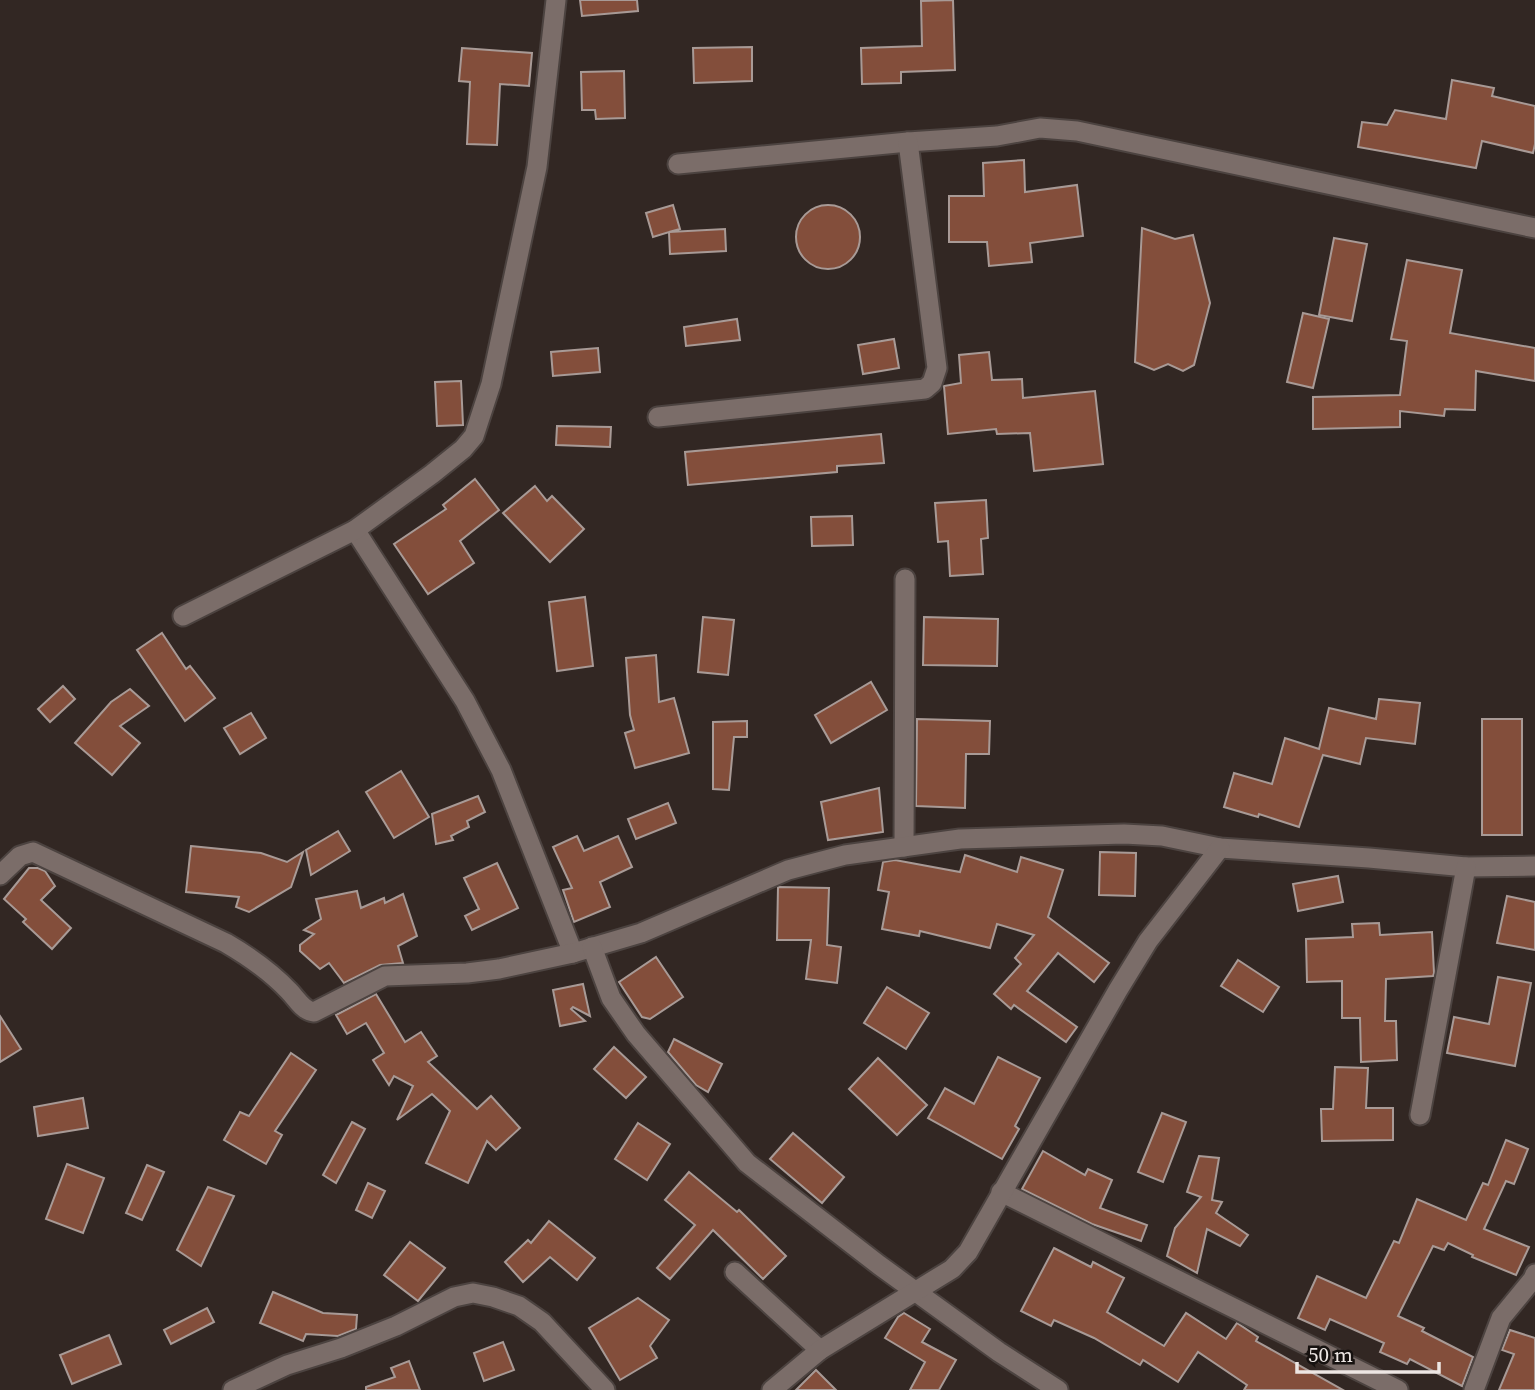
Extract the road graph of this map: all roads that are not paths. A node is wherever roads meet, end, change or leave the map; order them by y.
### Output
1 (556, 0) edge
2 (908, 142) junction
3 (678, 164) dead end
4 (1535, 228) edge
5 (659, 417) dead end
6 (355, 530) junction
7 (905, 579) dead end
8 (183, 616) dead end
9 (904, 847) junction
10 (1220, 848) junction
11 (1535, 866) edge
12 (1466, 867) junction
13 (0, 875) edge
14 (583, 950) junction
15 (1420, 1115) dead end
16 (1002, 1192) junction
17 (735, 1272) dead end
18 (1535, 1273) edge
19 (916, 1292) junction
20 (820, 1350) junction
21 (233, 1390) edge
22 (605, 1390) edge
23 (772, 1390) edge
24 (1058, 1390) edge
25 (1398, 1390) edge
26 (1474, 1390) edge

1 - 6 street
2 - 3 street
2 - 4 street
2 - 5 street
6 - 8 street
6 - 14 street
7 - 9 street
9 - 10 street
9 - 14 street
10 - 12 street
10 - 16 street
11 - 12 street
12 - 15 street
13 - 14 street
14 - 19 street
16 - 19 street
16 - 25 street
17 - 20 street
18 - 26 street
19 - 20 street
19 - 24 street
20 - 23 street
21 - 22 street

